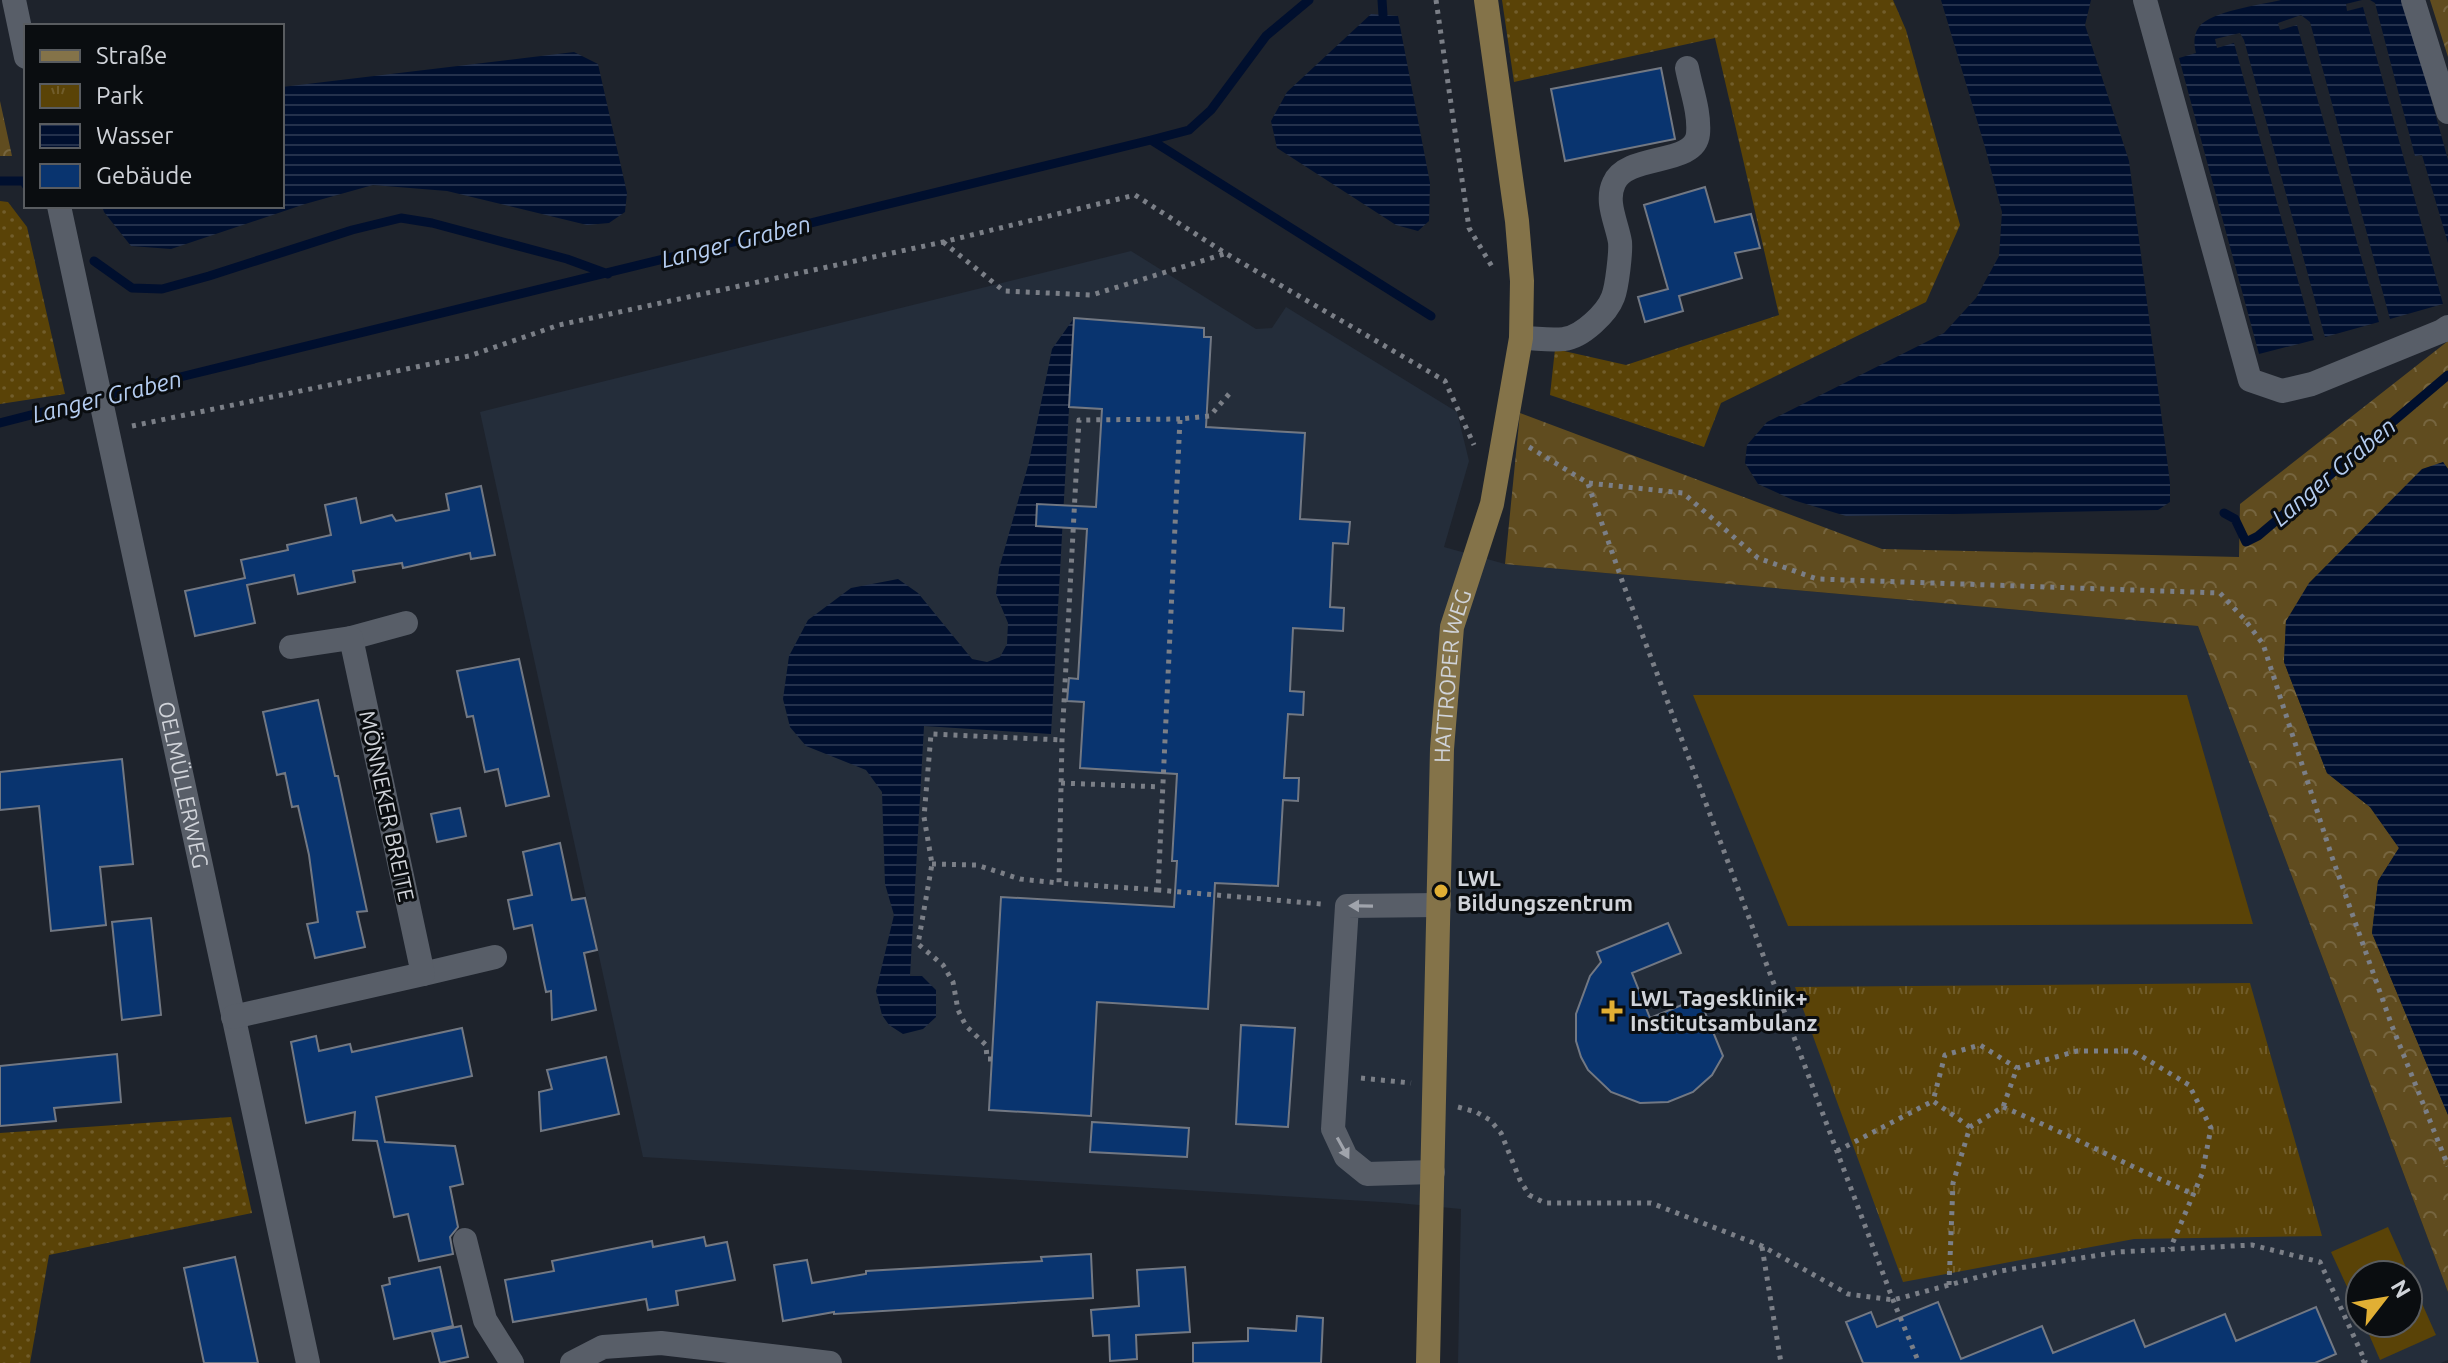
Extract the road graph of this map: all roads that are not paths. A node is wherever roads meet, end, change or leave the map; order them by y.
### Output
1 (14, 0) edge
2 (1486, 0) edge
3 (2145, 0) edge
4 (2413, 0) edge
5 (24, 48) edge
6 (1687, 68) dead end
7 (2448, 112) edge
8 (59, 208) edge
9 (2448, 327) edge
10 (1521, 338) junction
11 (406, 623) dead end
12 (351, 638) junction
13 (291, 647) dead end
14 (1439, 905) junction
15 (495, 957) dead end
16 (423, 974) junction
17 (233, 1017) junction
18 (1433, 1172) junction
19 (465, 1240) dead end
20 (308, 1363) edge
21 (512, 1363) edge
22 (572, 1363) edge
23 (830, 1363) edge
24 (1428, 1363) edge

1 - 5 street
2 - 10 main road, HATTROPER WEG
3 - 9 street
4 - 7 street
6 - 10 street
8 - 17 street, OELMÜLLERWEG
10 - 14 main road, HATTROPER WEG
11 - 12 street
12 - 13 street
12 - 16 street, MÖNNEKER BREITE
14 - 18 main road, HATTROPER WEG
14 -> 18 street
15 - 16 street
16 - 17 street
17 - 20 street, OELMÜLLERWEG
18 - 24 main road, HATTROPER WEG
19 - 21 street
22 - 23 street

